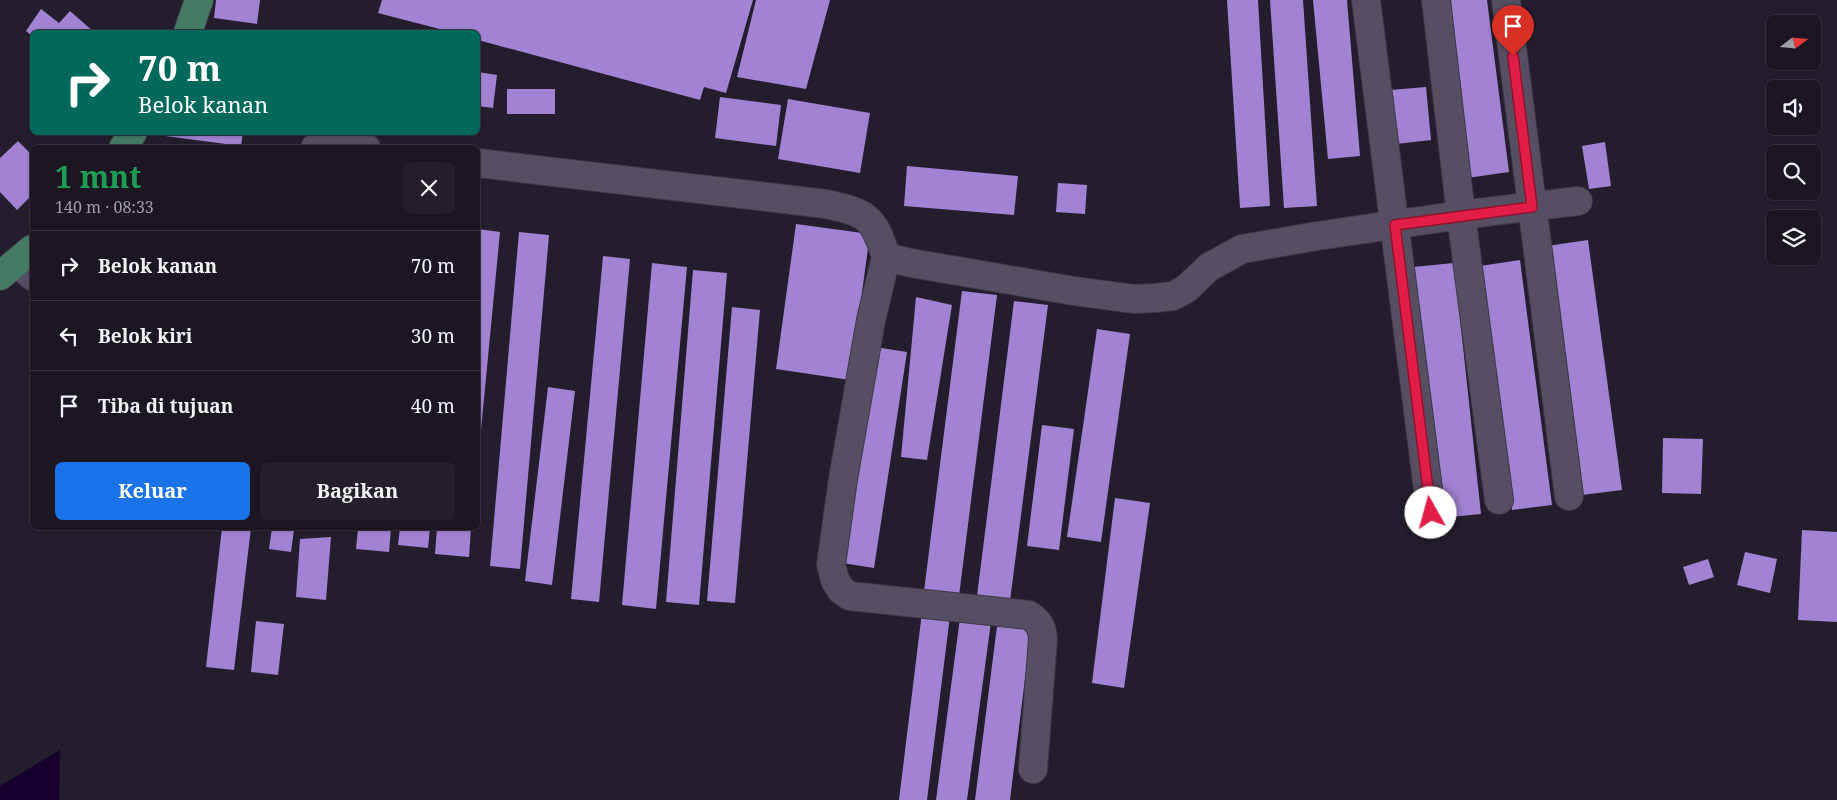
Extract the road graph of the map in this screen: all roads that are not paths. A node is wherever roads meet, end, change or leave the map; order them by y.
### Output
1 (200, 0) edge
2 (1366, 0) edge
3 (1436, 0) edge
4 (1506, 0) edge
5 (189, 30) edge
6 (480, 163) edge
7 (1578, 201) dead end
8 (1532, 207) junction
9 (1461, 215) junction
10 (1395, 225) junction
11 (886, 257) junction
12 (1569, 496) dead end
13 (1499, 500) dead end
14 (1431, 513) dead end
15 (1033, 769) dead end

1 - 5 main road
2 - 10 lane
3 - 9 lane
4 - 8 lane
6 - 11 lane
7 - 8 lane
8 - 9 lane
8 - 12 lane
9 - 10 lane
9 - 13 lane
10 - 11 lane
10 - 14 lane
11 - 15 lane

